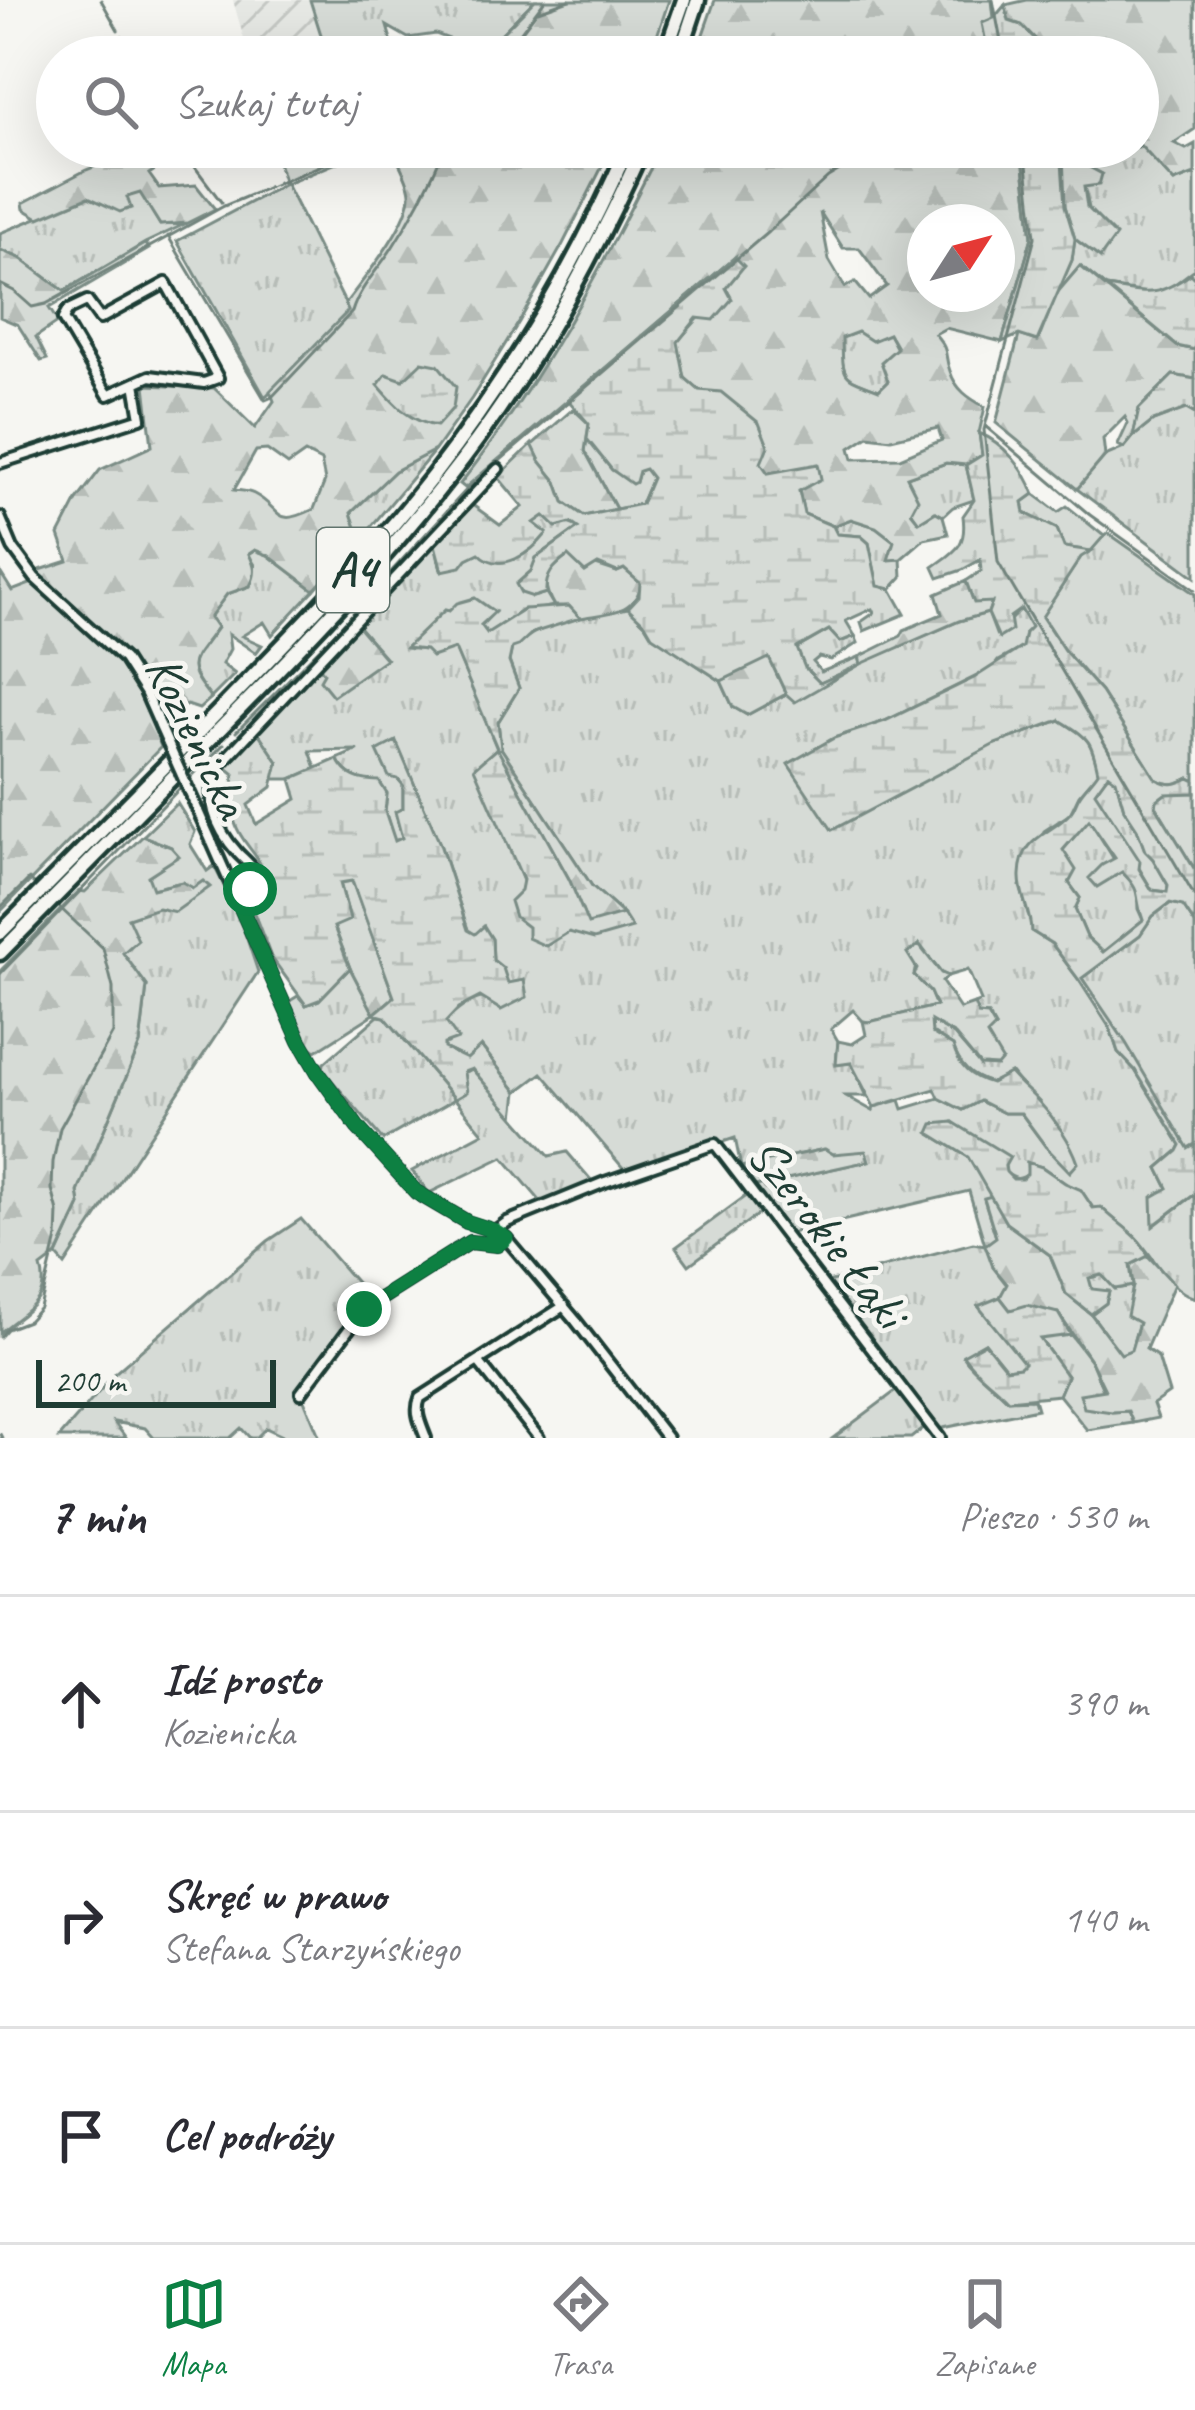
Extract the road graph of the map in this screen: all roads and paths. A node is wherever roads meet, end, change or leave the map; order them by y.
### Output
1 (684, 0) edge
2 (698, 0) edge
3 (671, 36) edge
4 (686, 36) edge
5 (618, 168) edge
6 (633, 168) edge
7 (134, 383) junction
8 (0, 464) edge
9 (498, 469) dead end
10 (0, 518) edge
11 (236, 897) junction
12 (0, 933) edge
13 (0, 953) edge
14 (495, 1231) junction
15 (506, 1238) junction
16 (564, 1306) junction
17 (478, 1361) junction
18 (301, 1394) dead end
19 (427, 1438) edge
20 (539, 1438) edge
21 (667, 1438) edge
22 (940, 1438) edge

1 - 3 highway
2 - 4 highway
5 - 12 highway, A4
6 - 13 highway, A4
7 - 7 street
7 - 8 street
9 - 11 street
10 - 11 street, Kozienicka, bridge
11 - 14 street, Kozienicka
14 - 15 street, Kozienicka
14 - 22 street, Szerokie Łąki
15 - 16 street, Kozienicka
15 - 18 street
16 - 17 street
16 - 21 street, Kozienicka
17 - 19 street
17 - 20 street

